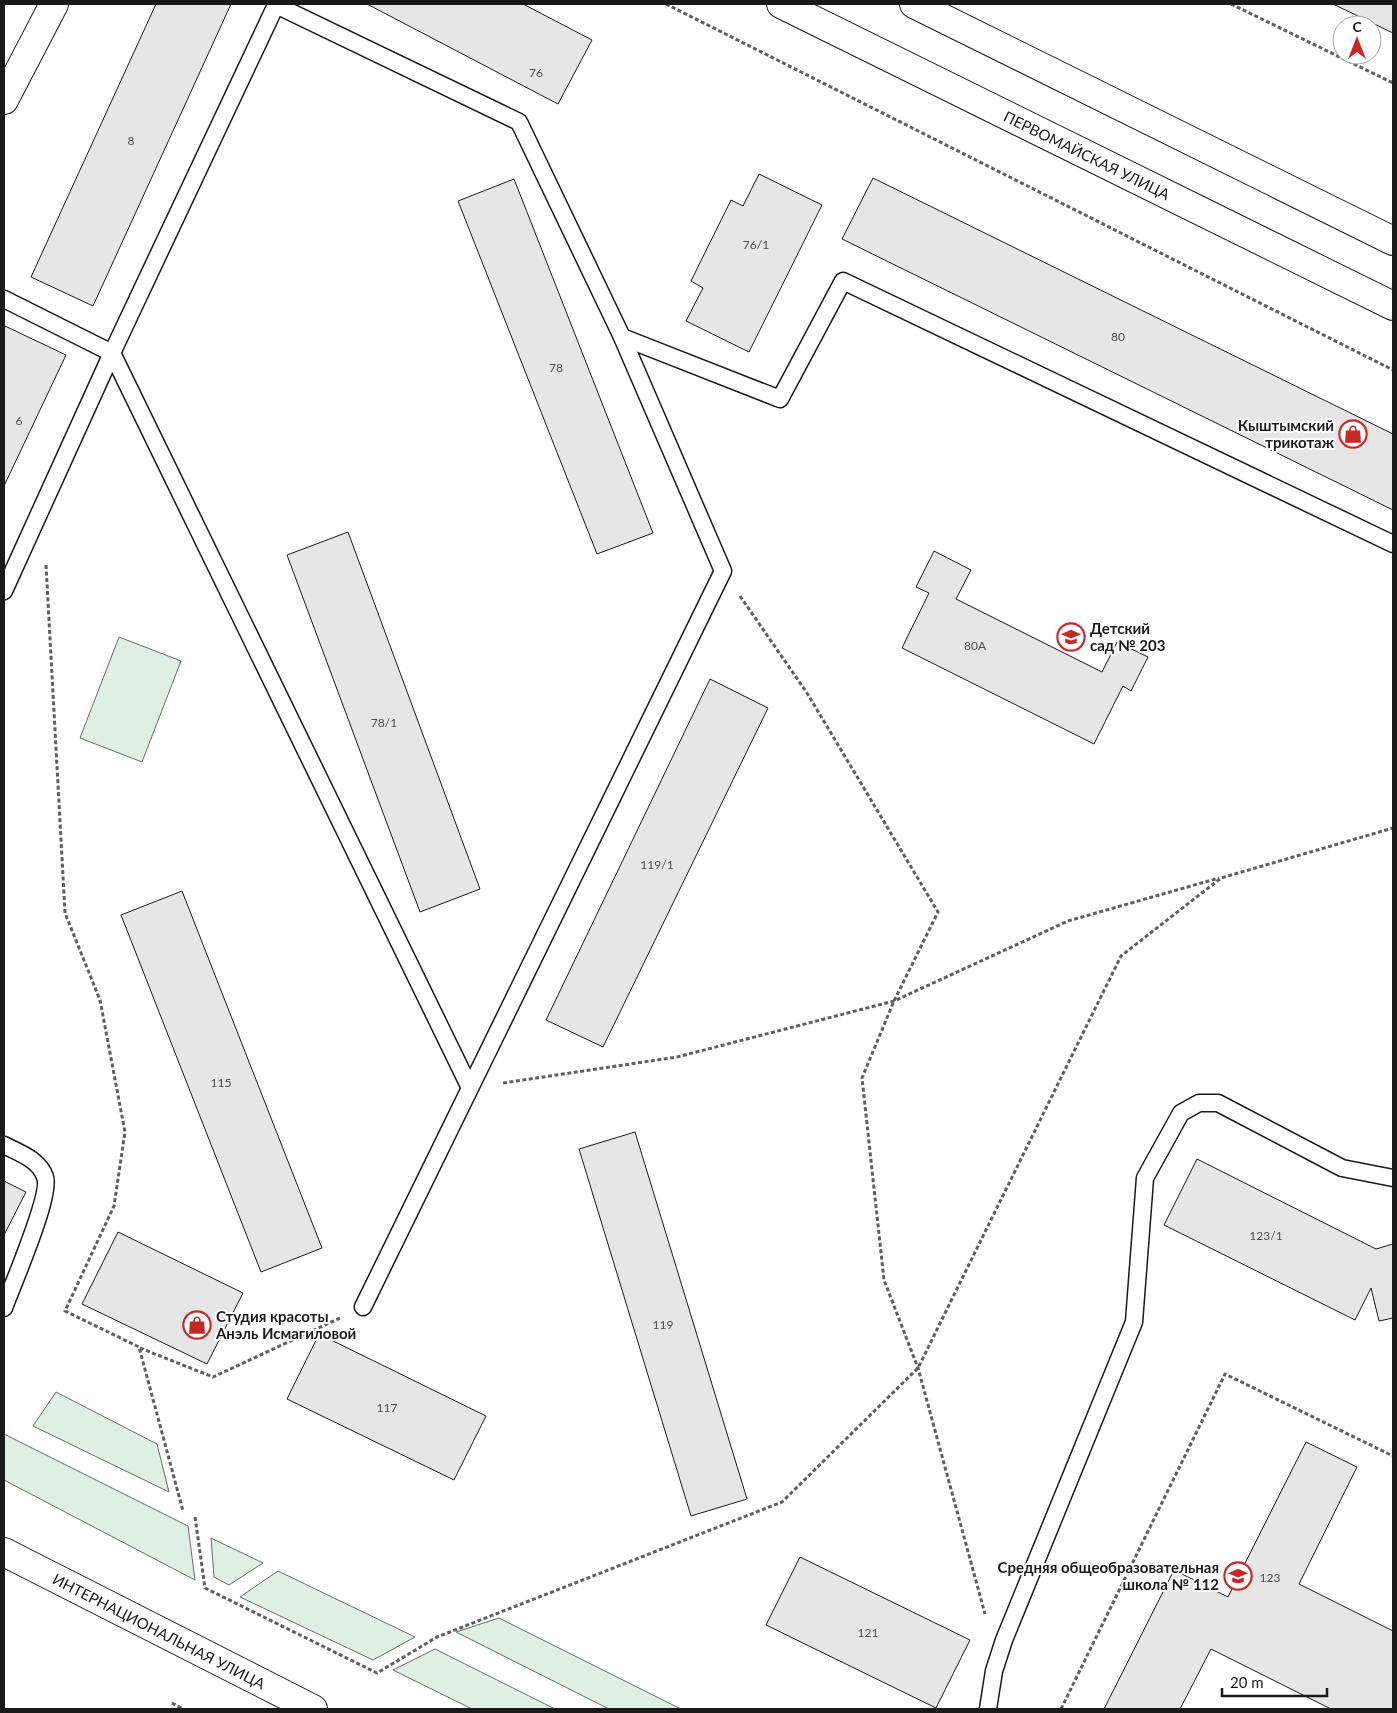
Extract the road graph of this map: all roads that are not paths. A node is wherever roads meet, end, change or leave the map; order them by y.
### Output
1 (54, 4) edge
2 (781, 4) edge
3 (914, 4) edge
4 (4, 100) edge
5 (1393, 241) edge
6 (4, 299) edge
7 (1393, 306) edge
8 (622, 337) junction
9 (112, 353) junction
10 (1393, 544) edge
11 (4, 591) edge
12 (470, 1088) junction
13 (4, 1145) edge
14 (1393, 1178) edge
15 (364, 1307) road end
16 (4, 1308) edge
17 (4, 1552) edge
18 (309, 1708) edge
19 (988, 1709) edge

1 - 4 main road
2 - 7 main road, ПЕРВОМАЙСКАЯ УЛИЦА
3 - 5 main road
6 - 9 lane
8 - 9 lane
8 - 10 lane
8 - 12 lane
9 - 11 lane
9 - 12 lane
12 - 15 lane
13 - 16 lane
14 - 19 lane
17 - 18 main road, ИНТЕРНАЦИОНАЛЬНАЯ УЛИЦА

